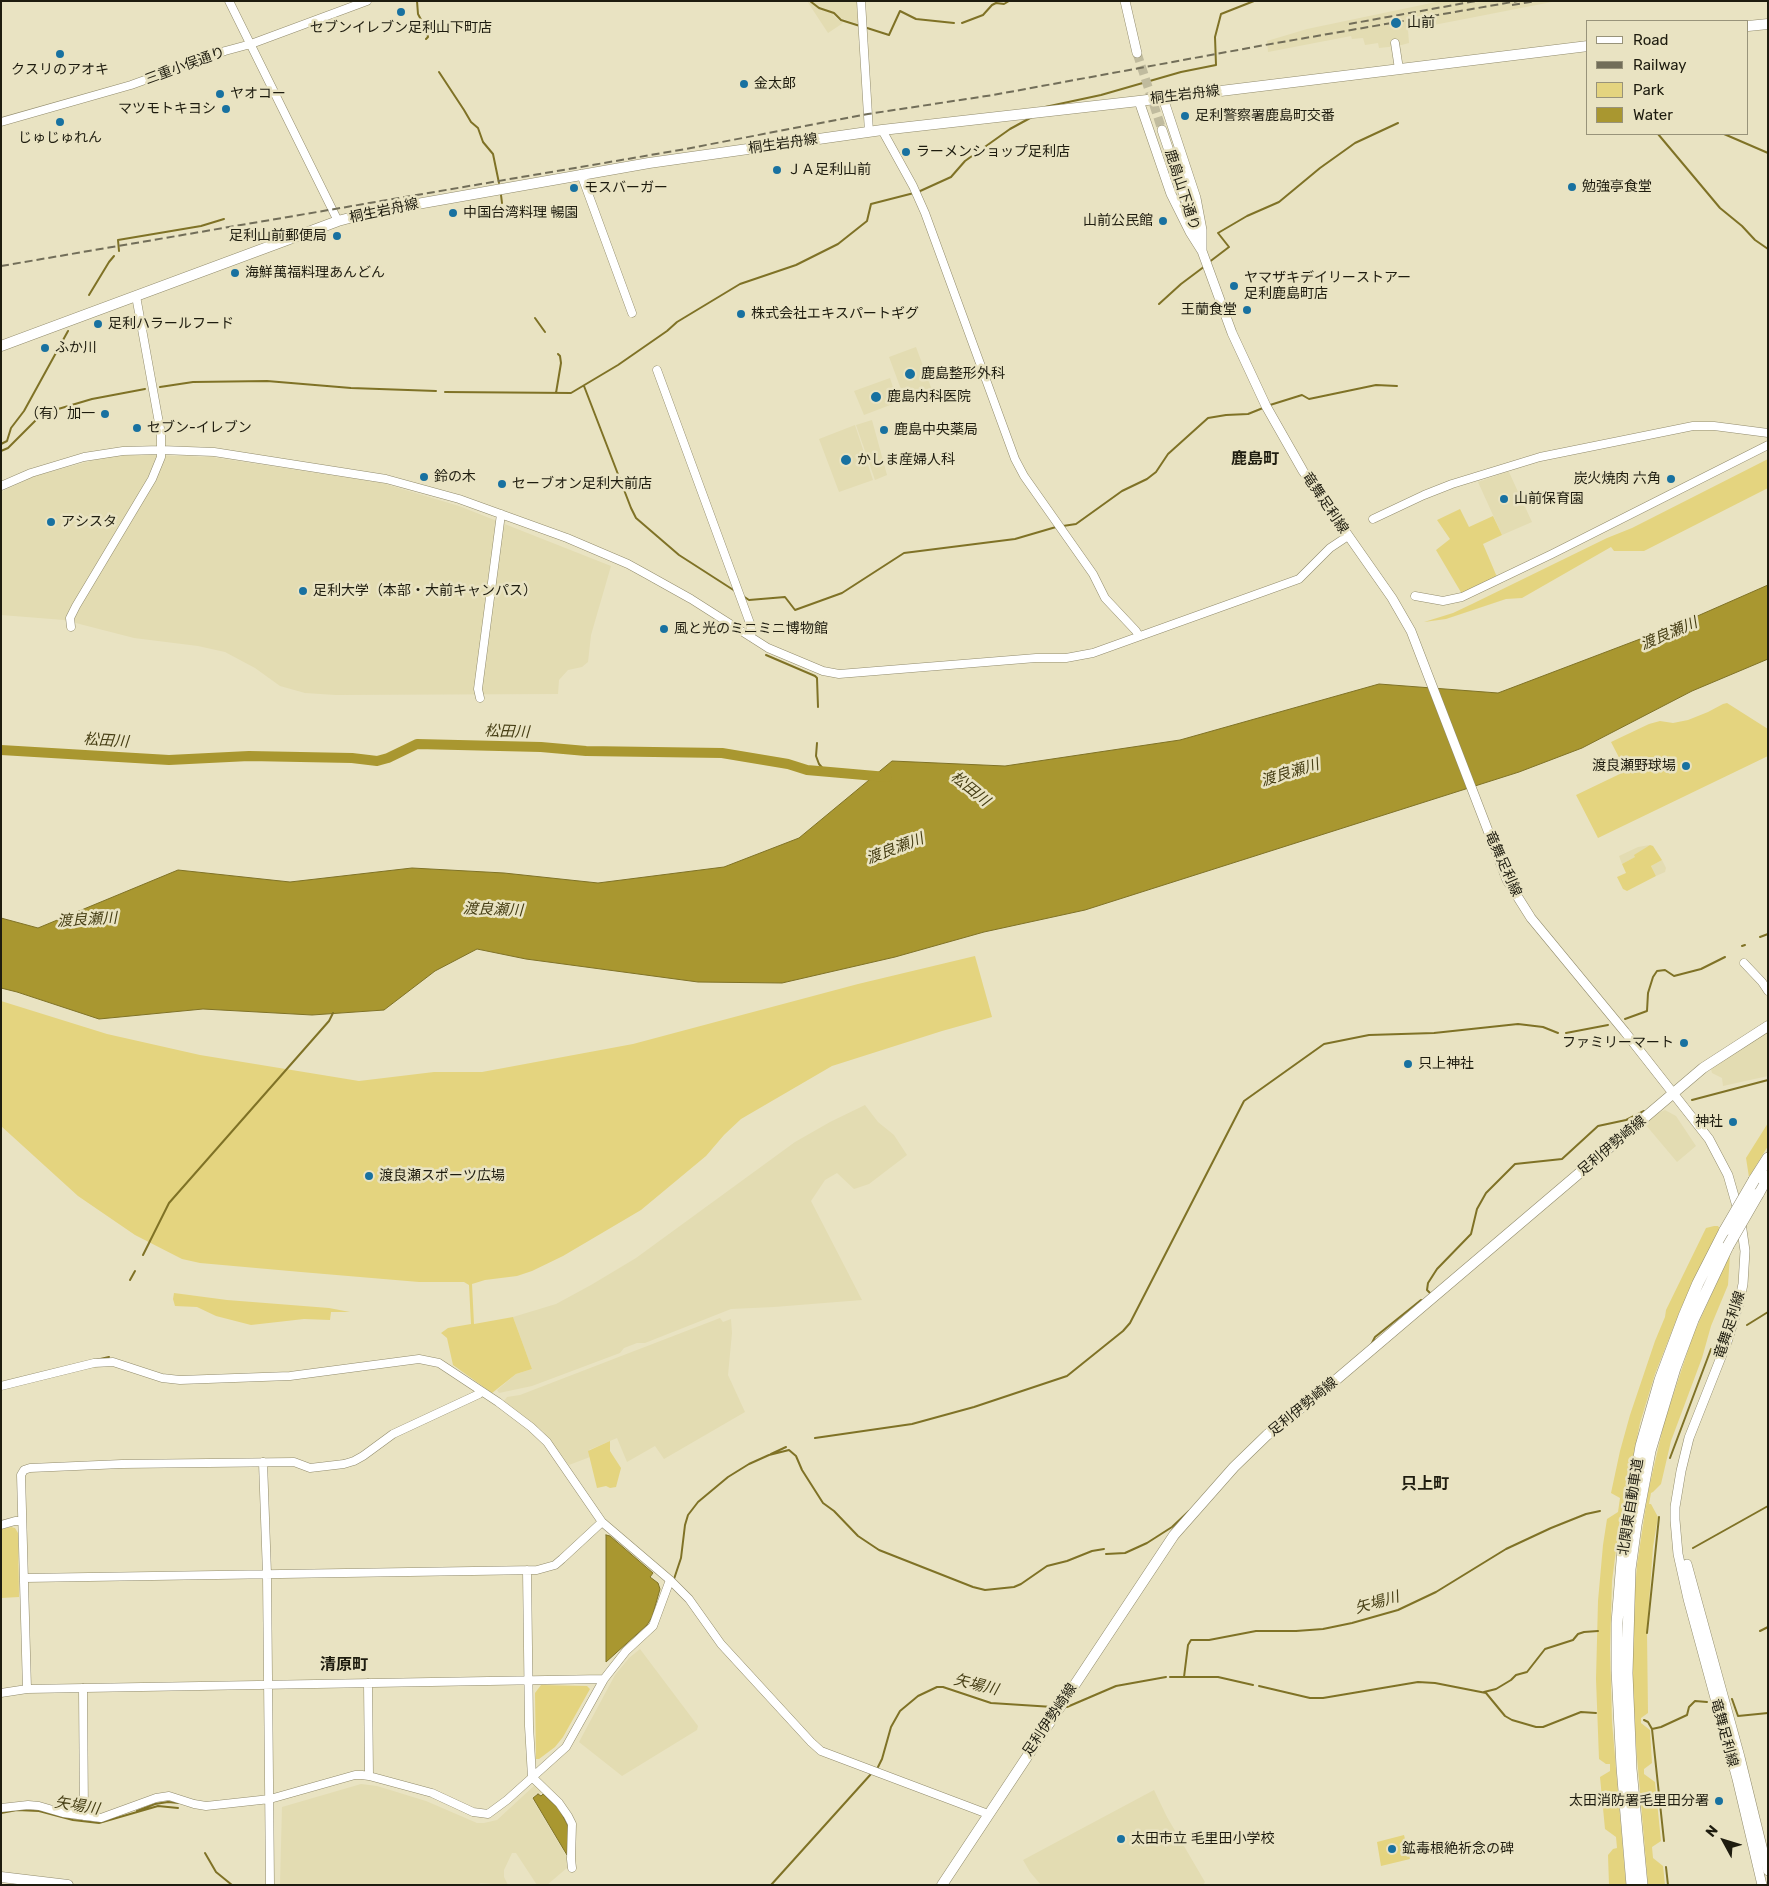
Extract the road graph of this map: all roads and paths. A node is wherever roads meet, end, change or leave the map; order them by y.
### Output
1 (229, 1) edge
2 (367, 1) edge
3 (861, 1) edge
4 (1125, 1) edge
5 (1768, 24) edge
6 (1749, 26) edge
7 (1395, 43) dead end
8 (251, 44) junction
9 (1586, 46) edge
10 (1137, 53) tunnel mouth
11 (1399, 69) junction
12 (1163, 98) junction
13 (1139, 101) junction
14 (1, 122) edge
15 (882, 130) junction
16 (1162, 130) tunnel mouth
17 (869, 132) junction
18 (581, 174) junction
19 (338, 221) junction
20 (1202, 251) junction
21 (136, 296) junction
22 (632, 313) dead end
23 (1, 346) edge
24 (657, 370) dead end
25 (1768, 433) edge
26 (1768, 445) edge
27 (161, 450) junction
28 (1, 486) edge
29 (501, 514) junction
30 (1373, 519) dead end
31 (1348, 536) junction
32 (1414, 596) dead end
33 (71, 627) dead end
34 (751, 636) junction
35 (1139, 636) junction
36 (480, 698) dead end
37 (1744, 963) dead end
38 (1768, 991) edge
39 (1768, 1026) edge
40 (1673, 1093) junction
41 (1768, 1158) edge
42 (1768, 1176) edge
43 (1, 1386) edge
44 (481, 1391) junction
45 (263, 1462) junction
46 (1678, 1492) junction
47 (22, 1521) junction
48 (602, 1522) junction
49 (1, 1525) edge
50 (527, 1570) junction
51 (267, 1574) junction
52 (25, 1578) junction
53 (670, 1580) junction
54 (528, 1679) junction
55 (604, 1679) junction
56 (368, 1683) junction
57 (268, 1684) junction
58 (83, 1688) junction
59 (27, 1689) junction
60 (1, 1693) edge
61 (369, 1776) junction
62 (532, 1777) junction
63 (270, 1799) junction
64 (1, 1808) edge
65 (988, 1814) junction
66 (84, 1816) junction
67 (572, 1868) dead end
68 (1768, 1872) edge
69 (1, 1877) edge
70 (68, 1885) edge
71 (270, 1885) edge
72 (942, 1885) edge
73 (1632, 1885) edge
74 (1642, 1885) edge
75 (1762, 1885) edge

1 - 8 street
2 - 8 street, 三重小俣通り
3 - 17 street
4 - 10 main road
5 - 6 main road
7 - 11 street
8 - 14 street, 三重小俣通り
8 - 19 street
9 - 11 main road, 桐生岩舟線
11 - 12 main road, 桐生岩舟線
12 - 13 main road, 桐生岩舟線
12 - 20 main road, 竜舞足利線
13 - 15 main road, 桐生岩舟線
13 - 20 main road, 竜舞足利線
15 - 17 main road, 桐生岩舟線
15 - 35 street
16 - 20 main road, 鹿島山下通り
17 - 18 main road, 桐生岩舟線
18 - 19 main road, 桐生岩舟線
18 - 22 street
19 - 21 main road, 桐生岩舟線
20 - 31 main road, 竜舞足利線
21 - 23 main road, 桐生岩舟線
21 - 27 street
24 - 34 street
25 - 30 street
26 - 32 street
27 - 28 street
27 - 29 street
27 - 33 street
29 - 34 street
29 - 36 street
31 - 35 street
31 - 40 main road, 竜舞足利線
34 - 35 street
37 - 38 street
39 - 40 main road, 足利伊勢崎線
40 - 46 main road, 竜舞足利線
40 - 65 main road, 足利伊勢崎線
41 - 73 highway, 北関東自動車道, bridge
42 - 74 highway, 北関東自動車道, bridge
43 - 44 street
44 - 45 street
44 - 48 street
45 - 47 street
45 - 51 street
46 - 68 main road, 竜舞足利線
46 - 75 main road, 竜舞足利線
47 - 49 street
47 - 52 street
48 - 50 street
48 - 53 street
50 - 51 street
50 - 54 street
51 - 52 street
51 - 57 street
52 - 59 street
53 - 55 street
53 - 65 street
54 - 55 street
54 - 56 street
54 - 62 street
55 - 62 street
56 - 57 street
56 - 61 street
57 - 58 street
57 - 63 street
58 - 59 street
58 - 66 street
59 - 60 street
61 - 62 street
61 - 63 street
62 - 67 street
63 - 66 street
63 - 71 street
64 - 66 street
65 - 72 main road, 足利伊勢崎線
69 - 70 main road

